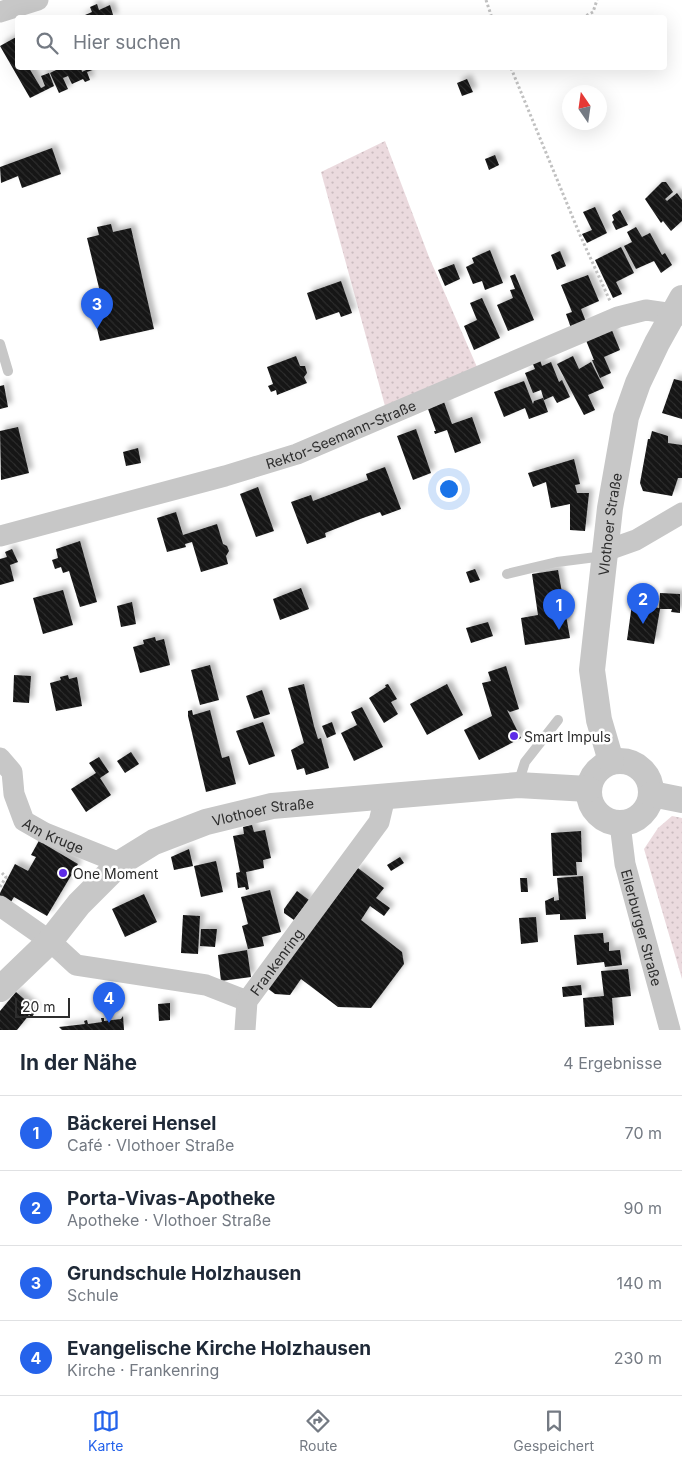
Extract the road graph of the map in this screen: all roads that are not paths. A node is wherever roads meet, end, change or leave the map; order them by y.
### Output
1 (38, 0) edge
2 (9, 7) edge
3 (678, 309) edge
4 (0, 344) edge
5 (8, 372) dead end
6 (682, 513) edge
7 (0, 536) edge
8 (605, 553) junction
9 (506, 574) dead end
10 (558, 720) dead end
11 (0, 758) edge
12 (611, 761) junction
13 (518, 785) junction
14 (588, 789) junction
15 (652, 794) junction
16 (385, 797) junction
17 (682, 800) edge
18 (620, 824) junction
19 (120, 863) junction
20 (0, 906) edge
21 (50, 941) junction
22 (0, 989) edge
23 (247, 1001) junction
24 (246, 1030) edge
25 (670, 1030) edge

1 - 2 street
3 - 7 street, Rektor-Seemann-Straße
3 - 8 street, Vlothoer Straße
4 - 5 lane
6 - 8 street
8 - 9 lane
8 - 12 street, Vlothoer Straße
10 - 13 lane
11 - 19 street, Am Kruge
12 - 14 street
12 - 15 street
13 - 14 street, Vlothoer Straße
13 - 16 street, Vlothoer Straße
14 - 18 street
15 - 17 street
15 - 18 street
16 - 19 street, Vlothoer Straße
16 - 23 street, Frankenring
18 - 25 street, Ellerburger Straße
19 - 21 street, Vlothoer Straße
20 - 21 street, Frankenring
21 - 22 street, Vlothoer Straße
21 - 23 street, Frankenring
23 - 24 street

